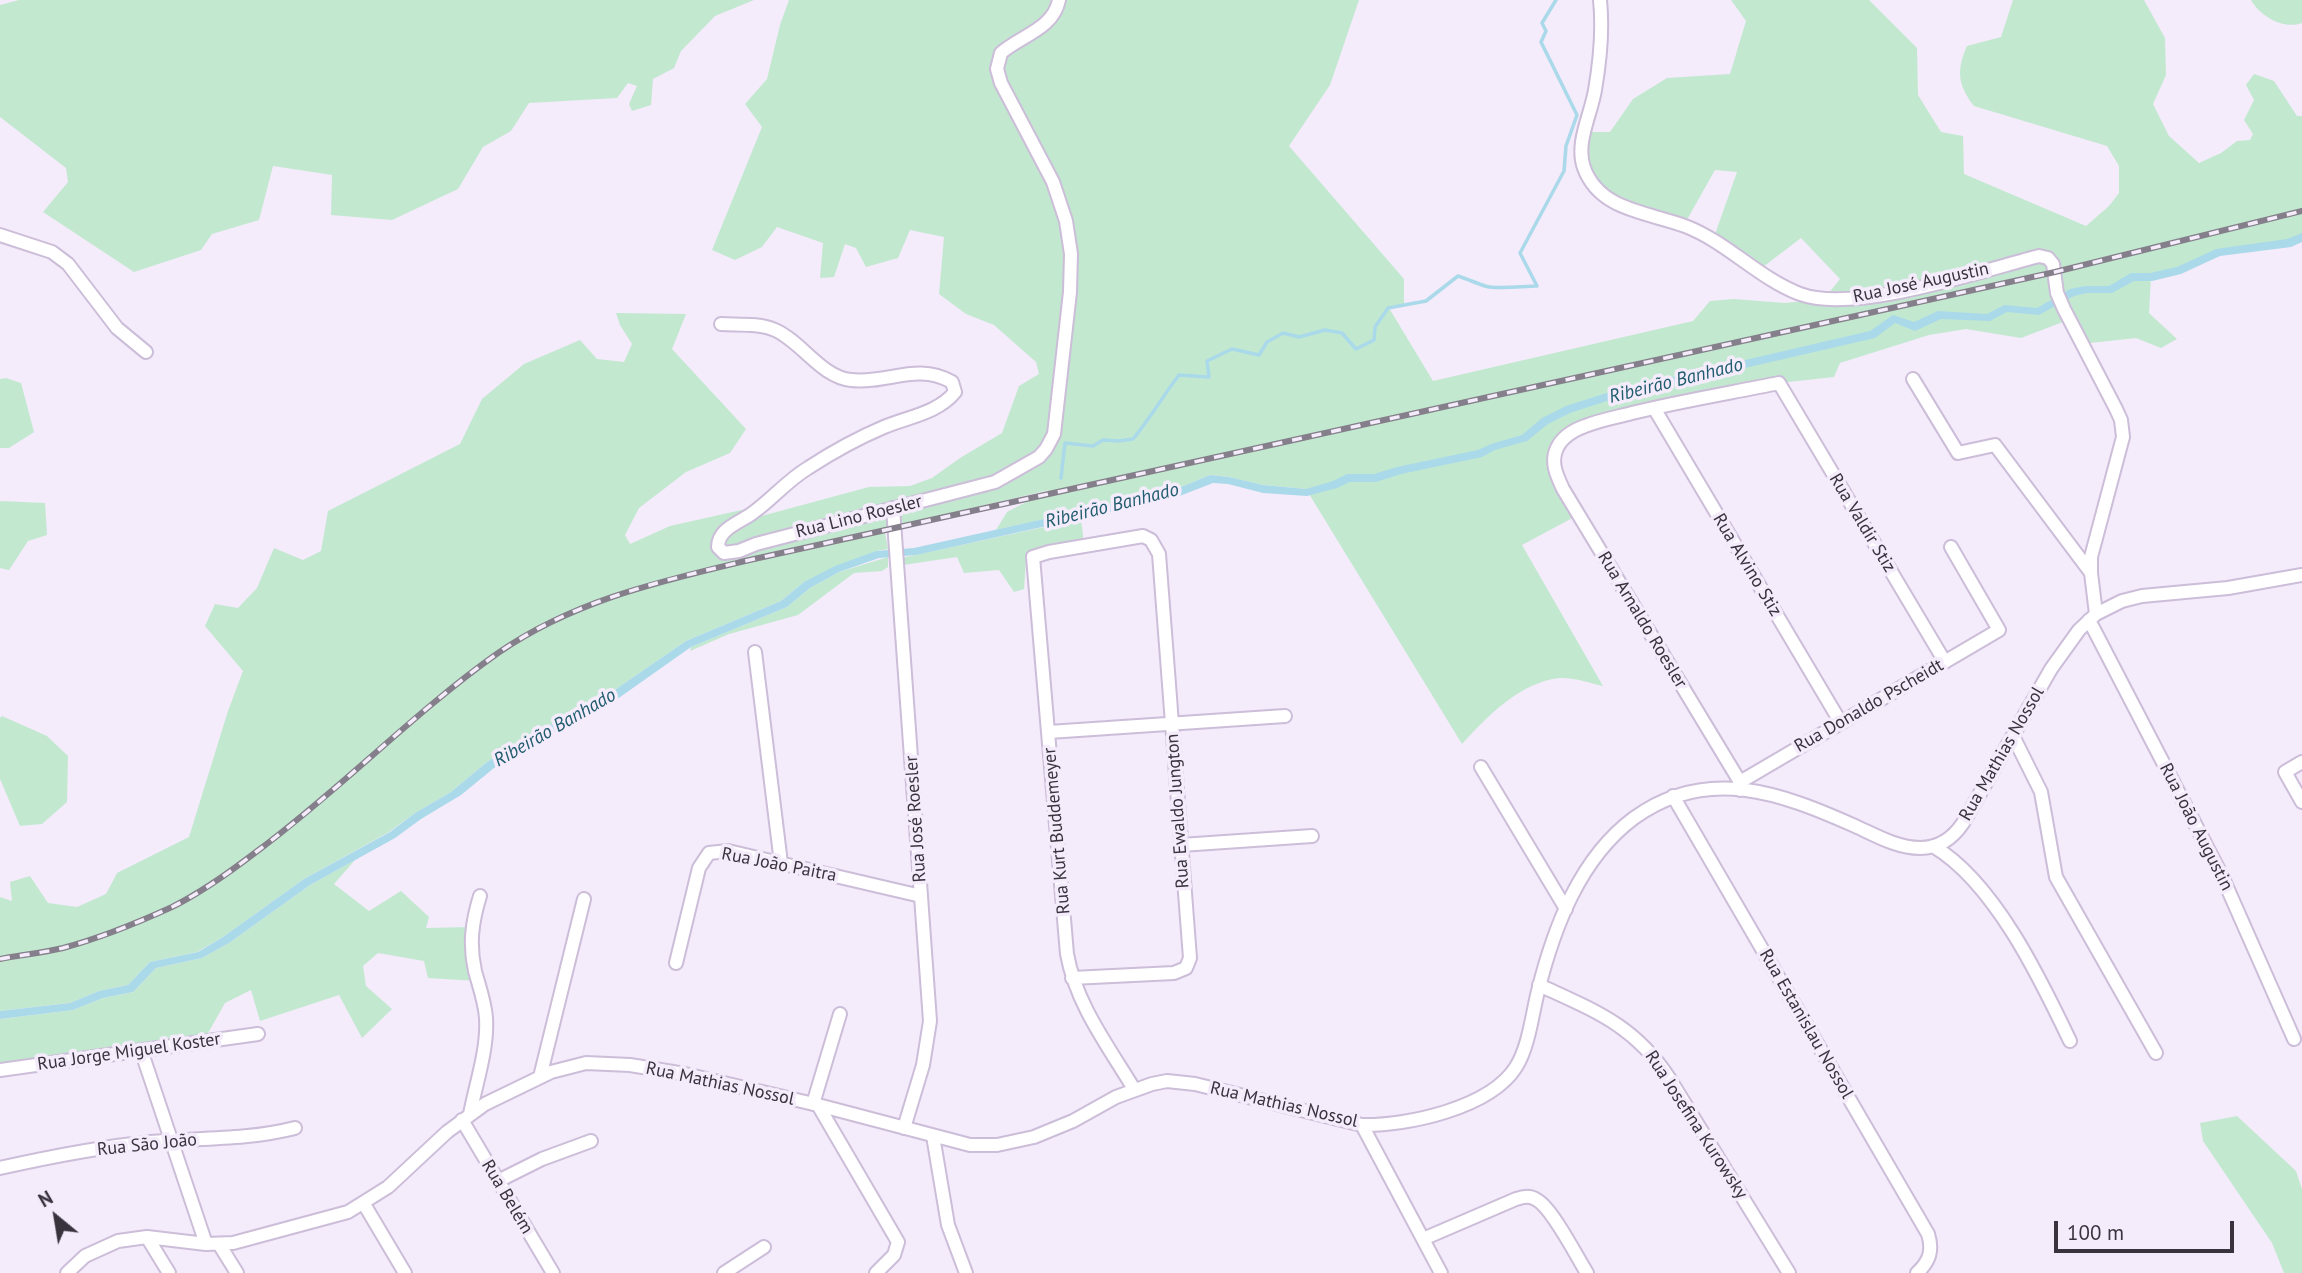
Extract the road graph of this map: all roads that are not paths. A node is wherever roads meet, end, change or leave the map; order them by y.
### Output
1 (1059, 0) edge
2 (1600, 0) edge
3 (0, 235) edge
4 (721, 324) dead end
5 (146, 352) dead end
6 (1913, 379) dead end
7 (1654, 408) junction
8 (893, 508) junction
9 (1151, 540) joint
10 (1951, 547) dead end
11 (2091, 573) junction
12 (2302, 575) edge
13 (2092, 617) junction
14 (755, 652) dead end
15 (1945, 662) junction
16 (1285, 716) dead end
17 (1172, 723) junction
18 (1841, 723) junction
19 (1049, 732) junction
20 (2013, 736) junction
21 (2302, 762) edge
22 (1481, 767) dead end
23 (1740, 786) junction
24 (1673, 796) junction
25 (2302, 802) edge
26 (1312, 836) dead end
27 (1181, 845) junction
28 (1933, 846) junction
29 (781, 863) junction
30 (480, 896) dead end
31 (921, 896) junction
32 (584, 899) dead end
33 (1566, 909) junction
34 (676, 963) dead end
35 (1072, 978) junction
36 (1539, 985) junction
37 (840, 1014) dead end
38 (258, 1034) dead end
39 (2294, 1039) dead end
40 (2070, 1041) dead end
41 (142, 1050) junction
42 (2156, 1054) dead end
43 (0, 1070) edge
44 (540, 1077) junction
45 (1134, 1089) junction
46 (816, 1105) junction
47 (466, 1117) junction
48 (1362, 1125) junction
49 (295, 1128) dead end
50 (904, 1128) junction
51 (933, 1136) junction
52 (172, 1140) junction
53 (591, 1141) dead end
54 (0, 1168) edge
55 (498, 1181) junction
56 (363, 1203) junction
57 (147, 1237) junction
58 (1423, 1239) junction
59 (213, 1244) junction
60 (764, 1247) dead end
61 (67, 1273) edge
62 (169, 1273) edge
63 (237, 1273) edge
64 (405, 1273) edge
65 (553, 1273) edge
66 (724, 1273) edge
67 (876, 1273) edge
68 (966, 1273) edge
69 (1441, 1273) edge
70 (1587, 1273) edge
71 (1789, 1273) edge
72 (1917, 1273) edge

1 - 8 street, Rua Lino Roesler
2 - 11 street, Rua José Augustin
3 - 5 street
4 - 8 street, Rua Lino Roesler
6 - 11 street
7 - 15 street, Rua Valdir Stiz
7 - 18 street, Rua Alvino Stiz
7 - 23 street, Rua Arnaldo Roesler
8 - 31 street, Rua José Roesler
9 - 17 street, Rua Ewaldo Jungton
9 - 19 street, Rua Kurt Buddemeyer
10 - 15 street, Rua Donaldo Pscheidt
11 - 13 street, Rua José Augustin
12 - 13 street, Rua Mathias Nossol
13 - 20 street, Rua Mathias Nossol
13 - 39 street, Rua João Augustin
14 - 29 street
15 - 18 street, Rua Donaldo Pscheidt
16 - 17 street
17 - 19 street
17 - 27 street, Rua Ewaldo Jungton
18 - 23 street, Rua Donaldo Pscheidt
19 - 35 street, Rua Kurt Buddemeyer
20 - 28 street, Rua Mathias Nossol
20 - 42 street
21 - 25 street
22 - 33 street
23 - 24 street, Rua Mathias Nossol
23 - 28 street, Rua Mathias Nossol
24 - 33 street, Rua Mathias Nossol
24 - 72 street, Rua Estanislau Nossol
26 - 27 street
27 - 35 street, Rua Ewaldo Jungton
28 - 40 street
29 - 31 street, Rua João Paitra
29 - 34 street, Rua João Paitra
30 - 47 street
31 - 50 street, Rua José Roesler
32 - 44 street
33 - 36 street, Rua Mathias Nossol
35 - 45 street, Rua Kurt Buddemeyer
36 - 48 street, Rua Mathias Nossol
36 - 71 street, Rua Josefina Kurowsky
37 - 46 street
38 - 41 street, Rua Jorge Miguel Koster
41 - 43 street, Rua Jorge Miguel Koster
41 - 52 street
44 - 46 street, Rua Mathias Nossol
44 - 47 street, Rua Mathias Nossol
45 - 48 street, Rua Mathias Nossol
45 - 51 street, Rua Mathias Nossol
46 - 50 street, Rua Mathias Nossol
46 - 67 street
47 - 55 street, Rua Belém
47 - 56 street, Rua Mathias Nossol
48 - 58 street
49 - 52 street, Rua São João
50 - 51 street, Rua Mathias Nossol
51 - 68 street
52 - 54 street, Rua São João
52 - 59 street
53 - 55 street
55 - 65 street, Rua Belém
56 - 59 street, Rua Mathias Nossol
56 - 64 street
57 - 59 street, Rua Mathias Nossol
57 - 61 street, Rua Mathias Nossol
57 - 62 street
58 - 69 street
58 - 70 street
59 - 63 street
60 - 66 street

